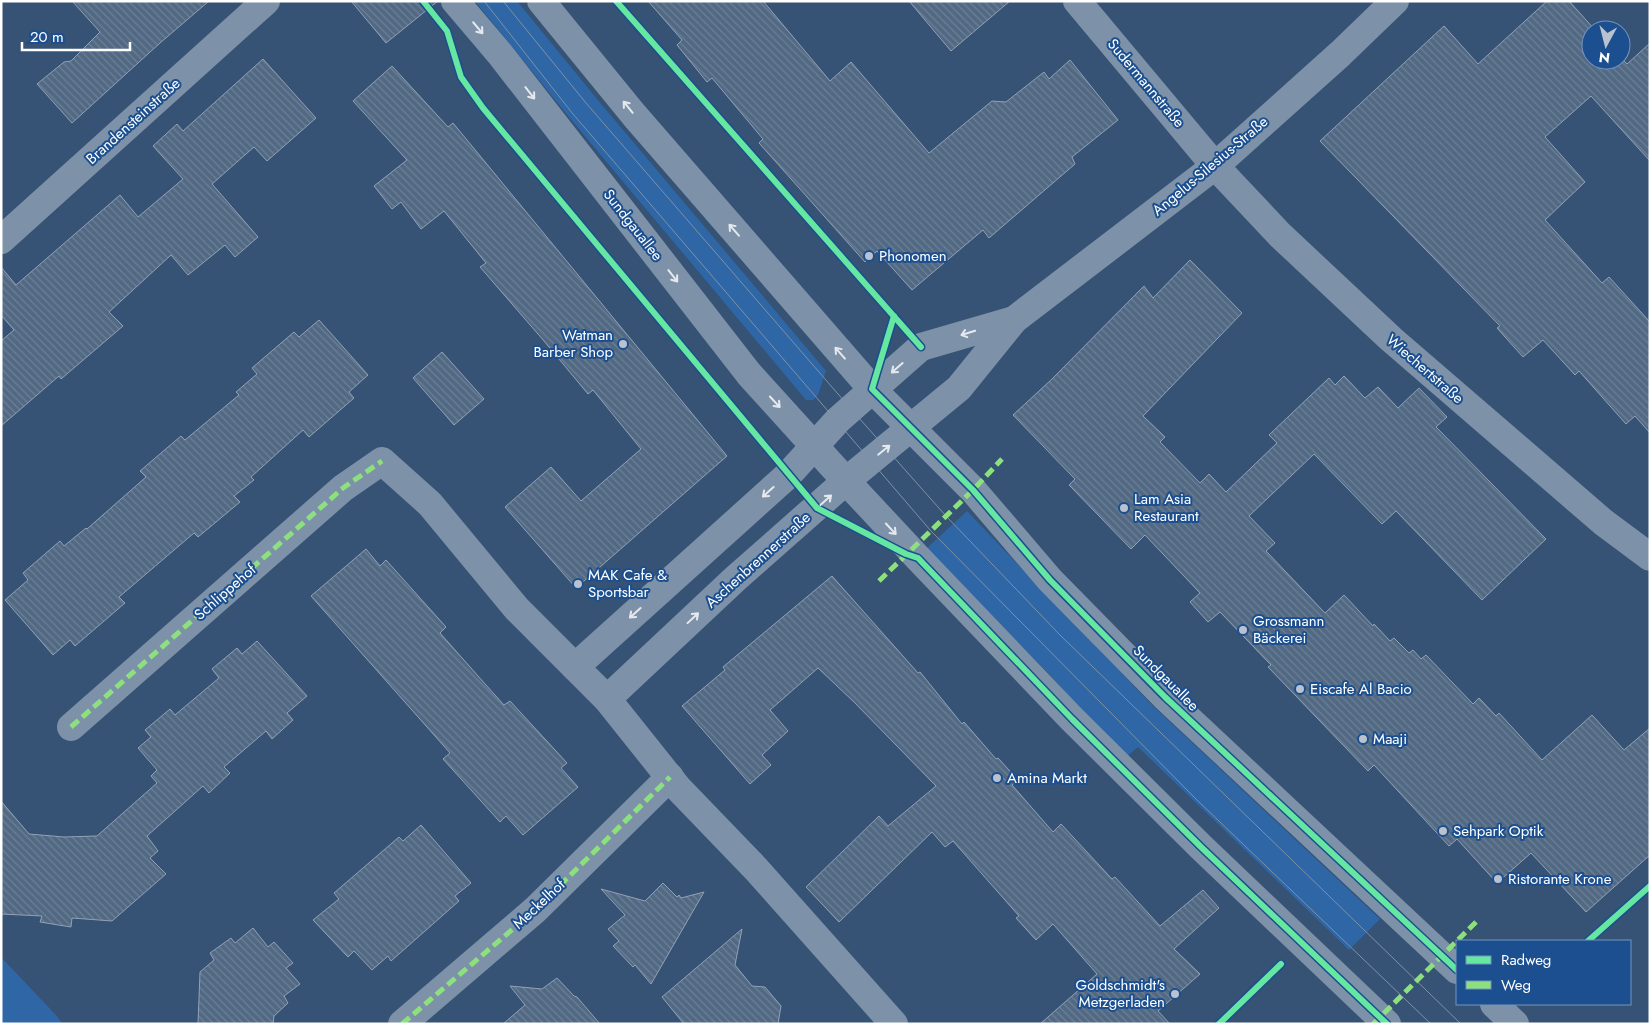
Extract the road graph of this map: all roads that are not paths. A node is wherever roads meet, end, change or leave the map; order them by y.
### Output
1 (266, 1) edge
2 (455, 1) edge
3 (541, 1) edge
4 (1077, 1) edge
5 (1395, 1) edge
6 (1215, 166) junction
7 (1, 240) edge
8 (1014, 320) junction
9 (959, 388) joint
10 (872, 390) junction
11 (911, 428) junction
12 (814, 445) junction
13 (846, 481) junction
14 (1650, 557) edge
15 (575, 666) junction
16 (607, 699) junction
17 (71, 727) dead end
18 (670, 778) junction
19 (1456, 969) edge
20 (1495, 1005) edge
21 (402, 1024) edge
22 (894, 1024) edge
23 (1387, 1024) edge
24 (1515, 1024) edge

1 - 7 street, Brandensteinstraße
2 -> 12 street, Sundgauallee
10 -> 3 street, Sundgauallee
4 - 6 street, Sudermannstraße
5 - 6 street, Angelus-Silesius-Straße
6 - 8 street, Angelus-Silesius-Straße
6 - 14 street, Wiechertstraße
8 - 9 street, Angelus-Silesius-Straße
8 -> 10 street, Angelus-Silesius-Straße
9 - 11 street, Aschenbrennerstraße
10 - 11 street, Sundgauallee
10 - 12 street
13 -> 11 street, Aschenbrennerstraße
11 - 19 street, Sundgauallee
12 - 13 street, Sundgauallee
12 -> 15 street
16 -> 13 street, Aschenbrennerstraße
13 -> 23 street, Sundgauallee
15 - 16 street
15 - 17 street, Schlippehof
16 - 18 street
18 - 21 street, Meckelhof
18 - 22 street
20 - 24 street

